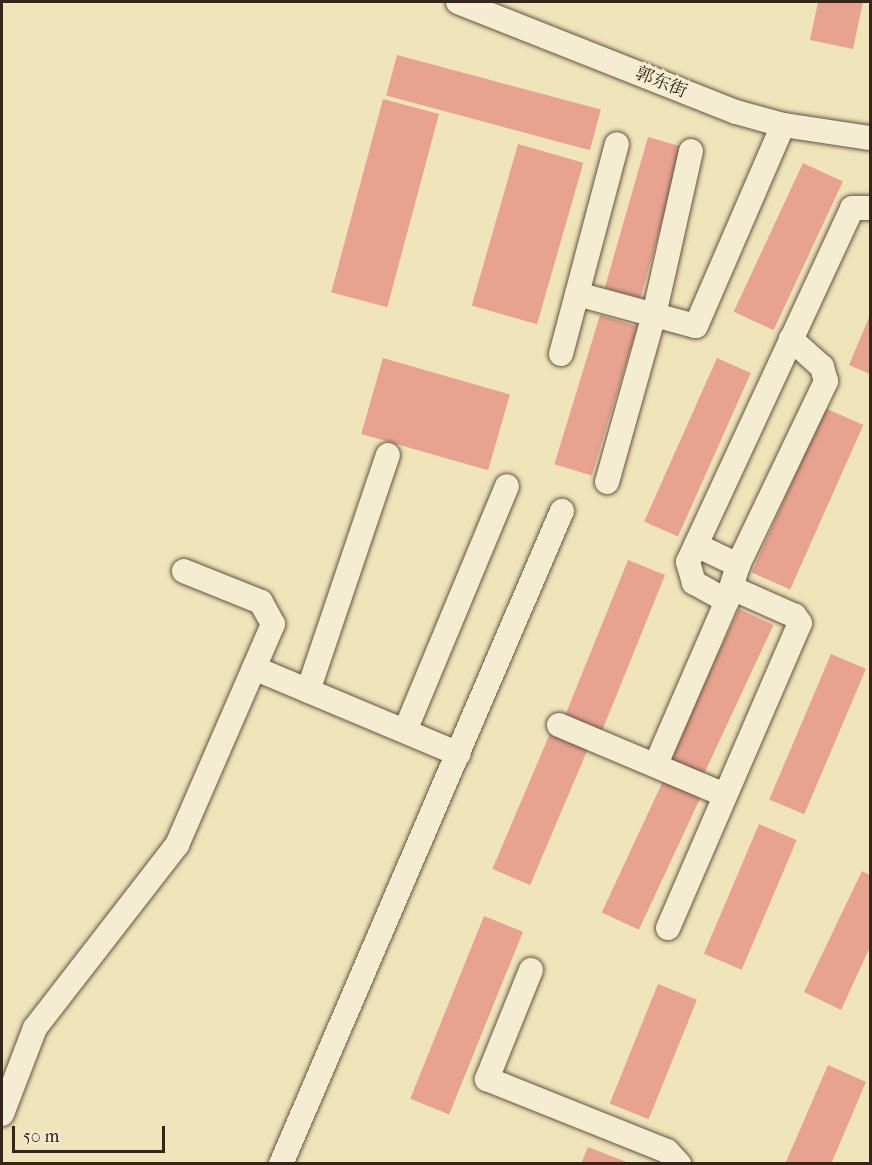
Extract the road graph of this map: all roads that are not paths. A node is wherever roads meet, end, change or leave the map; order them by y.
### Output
1 (458, 2) edge
2 (783, 125) junction
3 (870, 138) edge
4 (617, 144) dead end
5 (691, 151) dead end
6 (870, 208) edge
7 (577, 294) junction
8 (654, 315) junction
9 (791, 339) junction
10 (561, 354) dead end
11 (388, 455) dead end
12 (607, 482) dead end
13 (507, 486) dead end
14 (562, 511) dead end
15 (696, 545) junction
16 (738, 565) junction
17 (184, 571) dead end
18 (729, 594) junction
19 (254, 669) junction
20 (308, 691) junction
21 (560, 725) dead end
22 (405, 731) junction
23 (459, 753) junction
24 (656, 764) junction
25 (725, 795) junction
26 (668, 928) dead end
27 (531, 970) dead end
28 (2, 1114) edge
29 (287, 1159) edge
30 (679, 1164) edge

1 - 2 street, 郭东街
2 - 3 street, 郭东街
2 - 8 street
4 - 7 street
5 - 8 street
6 - 9 street
7 - 8 street
7 - 10 street
8 - 12 street
9 - 15 street
9 - 16 street
11 - 20 street
13 - 22 street
14 - 23 street
15 - 16 street
15 - 18 street
16 - 18 street
17 - 19 street
18 - 24 street
18 - 25 street
19 - 20 street
19 - 28 street
20 - 22 street
21 - 24 street
22 - 23 street
23 - 29 street
24 - 25 street
25 - 26 street
27 - 30 street

